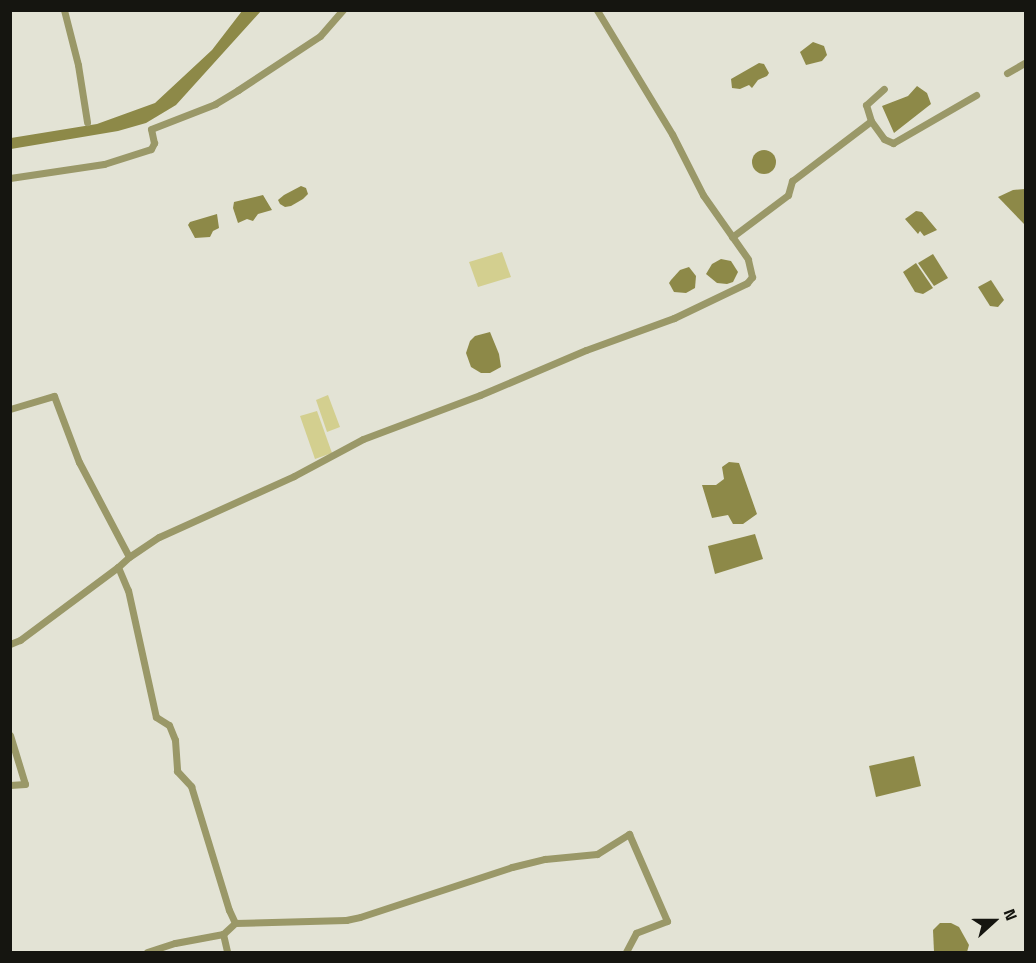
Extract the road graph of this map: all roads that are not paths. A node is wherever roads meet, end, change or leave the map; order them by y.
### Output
1 (64, 10) edge
2 (343, 10) edge
3 (597, 10) edge
4 (1026, 62) edge
5 (1007, 73) dead end
6 (884, 89) dead end
7 (976, 95) dead end
8 (871, 121) junction
9 (87, 122) dead end
10 (10, 178) edge
11 (732, 237) junction
12 (10, 409) edge
13 (129, 557) junction
14 (118, 567) junction
15 (10, 644) edge
16 (10, 735) edge
17 (10, 785) edge
18 (235, 923) junction
19 (223, 934) junction
20 (147, 952) edge
21 (227, 952) edge
22 (626, 952) edge

1 - 9 street
2 - 10 street
3 - 11 street
4 - 5 street
6 - 8 street
7 - 8 street
8 - 11 street
11 - 13 street
12 - 13 street
13 - 14 street
14 - 15 street
14 - 18 street
16 - 17 street
18 - 19 street
18 - 22 street
19 - 20 street
19 - 21 street

